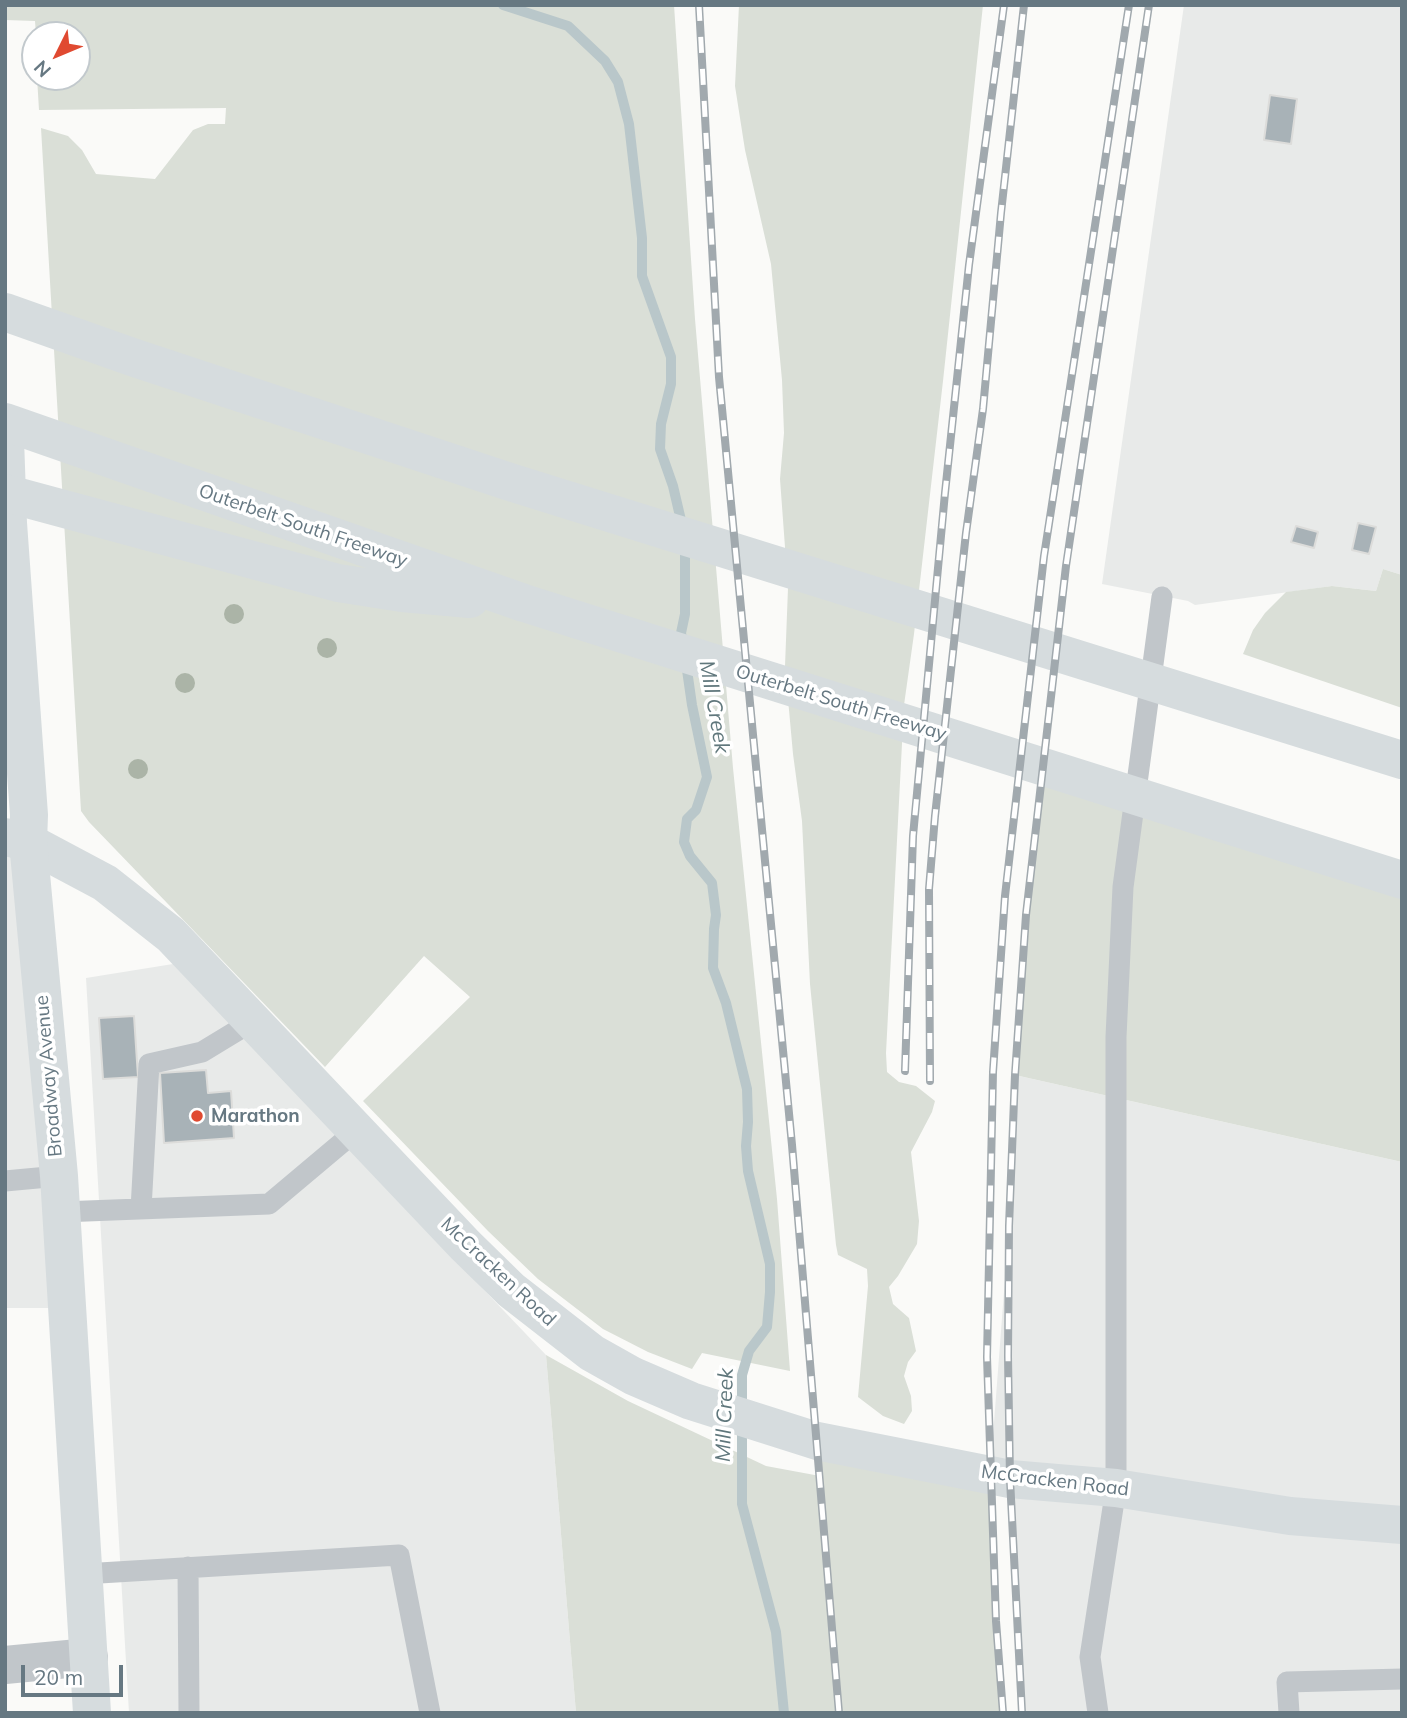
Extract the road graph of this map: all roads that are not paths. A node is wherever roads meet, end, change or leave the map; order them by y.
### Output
1 (5, 312) edge
2 (5, 422) edge
3 (5, 439) edge
4 (5, 493) edge
5 (1162, 597) dead end
6 (524, 603) junction
7 (1402, 760) edge
8 (17, 839) edge
9 (1402, 880) edge
10 (253, 1021) junction
11 (357, 1130) junction
12 (5, 1181) edge
13 (60, 1194) junction
14 (141, 1209) junction
15 (1116, 1488) junction
16 (1402, 1525) edge
17 (188, 1567) junction
18 (83, 1574) junction
19 (89, 1657) junction
20 (5, 1665) edge
21 (1402, 1679) edge
22 (92, 1713) edge
23 (189, 1713) edge
24 (430, 1713) edge
25 (1098, 1713) edge
26 (1289, 1713) edge

1 - 7 main road
2 - 6 main road, Outerbelt South Freeway
3 - 8 main road, Broadway Avenue
4 - 6 main road
5 - 15 lane
6 - 9 main road, Outerbelt South Freeway
8 - 10 main road, McCracken Road
8 - 13 main road, Broadway Avenue
10 - 11 main road, McCracken Road
10 - 14 lane
11 - 14 lane
11 - 15 main road, McCracken Road
12 - 13 lane
13 - 14 lane
13 - 18 main road, Broadway Avenue
15 - 16 main road, McCracken Road
15 - 25 lane
17 - 18 lane
17 - 23 lane
17 - 24 lane
18 - 19 main road, Broadway Avenue
19 - 20 street
19 - 22 main road, Broadway Avenue
21 - 26 lane

